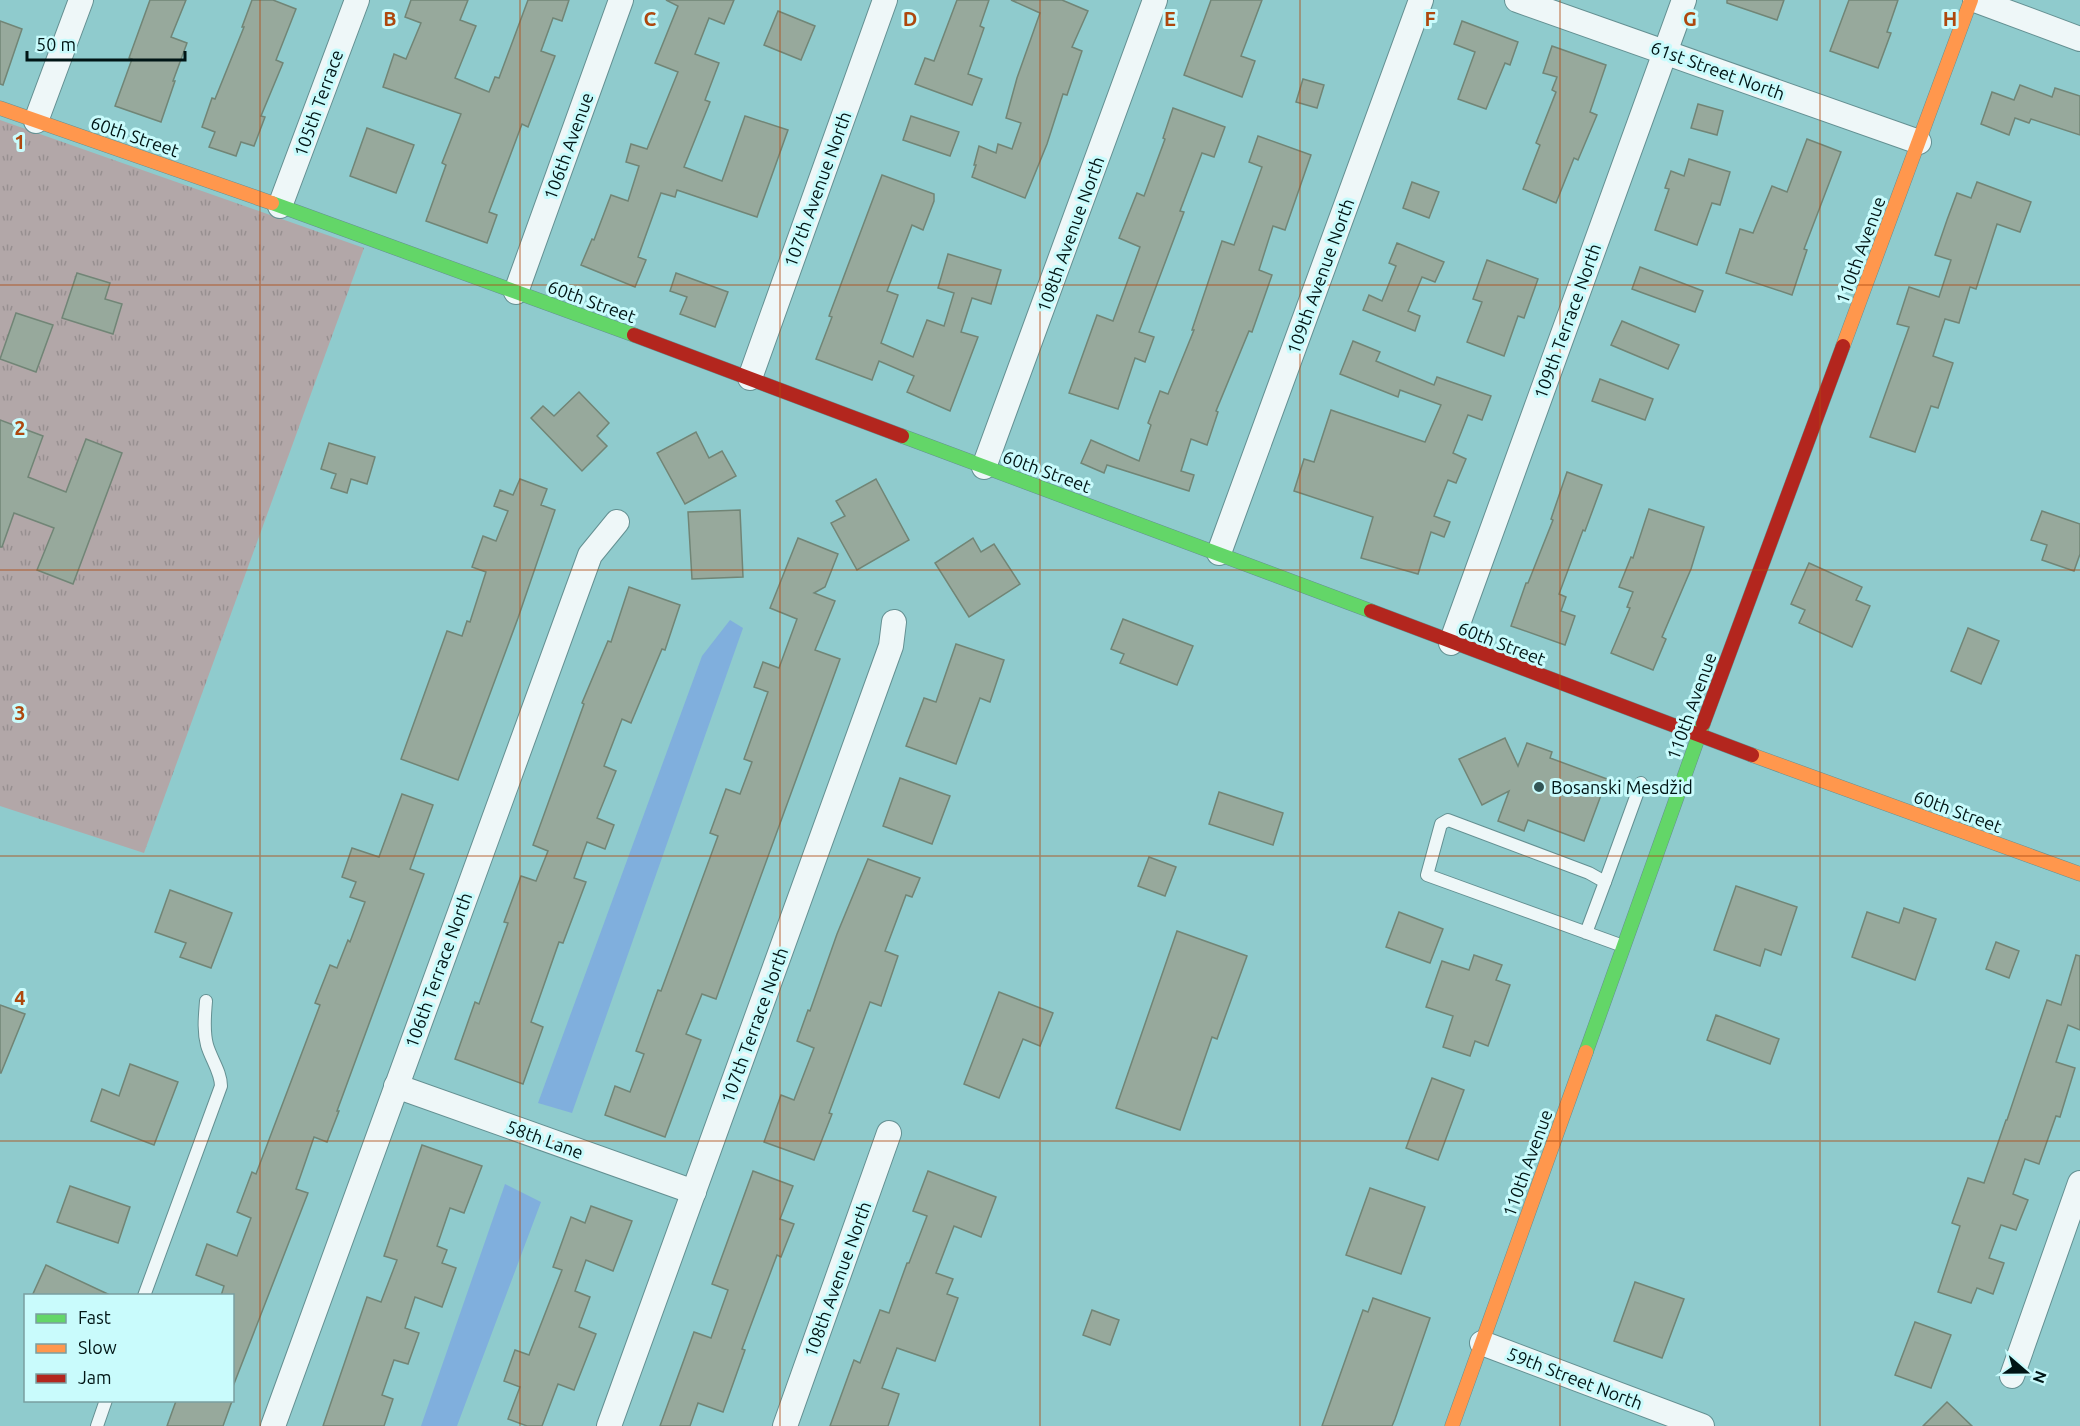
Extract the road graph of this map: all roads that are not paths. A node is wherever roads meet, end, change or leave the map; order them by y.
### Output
1 (81, 0) edge
2 (357, 0) edge
3 (621, 0) edge
4 (885, 0) edge
5 (1155, 0) edge
6 (1421, 0) edge
7 (1517, 0) edge
8 (1684, 0) edge
9 (1973, 0) edge
10 (2080, 39) edge
11 (1665, 51) junction
12 (0, 108) edge
13 (36, 121) junction
14 (1919, 142) junction
15 (280, 206) junction
16 (516, 292) junction
17 (750, 378) junction
18 (984, 467) junction
19 (617, 522) dead end
20 (1219, 553) junction
21 (894, 622) dead end
22 (1450, 643) junction
23 (1699, 736) junction
24 (1641, 783) dead end
25 (2080, 874) edge
26 (1605, 882) junction
27 (1586, 933) junction
28 (1624, 946) junction
29 (206, 1001) dead end
30 (396, 1086) junction
31 (889, 1133) dead end
32 (2080, 1183) edge
33 (694, 1192) junction
34 (145, 1294) edge
35 (1482, 1343) junction
36 (2012, 1376) dead end
37 (106, 1402) edge
38 (97, 1426) edge
39 (273, 1426) edge
40 (609, 1426) edge
41 (785, 1426) edge
42 (1452, 1426) edge
43 (1702, 1426) edge

1 - 13 street
2 - 15 street, 105th Terrace
3 - 16 street, 106th Avenue
4 - 17 street, 107th Avenue North
5 - 18 street, 108th Avenue North
6 - 20 street, 109th Avenue North
7 - 11 street, 61st Street North
8 - 11 street, 109th Terrace North
9 - 10 street
9 - 14 street, 110th Avenue
11 - 14 street, 61st Street North
11 - 22 street, 109th Terrace North
12 - 13 street, 60th Street
13 - 15 street, 60th Street
14 - 23 street, 110th Avenue
15 - 16 street, 60th Street
16 - 17 street, 60th Street
17 - 18 street, 60th Street
18 - 20 street, 60th Street
19 - 30 street, 106th Terrace North
20 - 22 street, 60th Street
21 - 33 street, 107th Terrace North
22 - 23 street, 60th Street
23 - 25 street, 60th Street
23 - 28 street, 110th Avenue
24 - 26 lane
26 - 27 lane
26 - 27 lane
27 - 28 lane
28 - 35 street, 110th Avenue
29 - 34 lane
30 - 33 street, 58th Lane
30 - 39 street, 106th Terrace North
31 - 41 street, 108th Avenue North
32 - 36 street
33 - 40 street, 107th Terrace North
35 - 42 street, 110th Avenue
35 - 43 street, 59th Street North
37 - 38 lane

